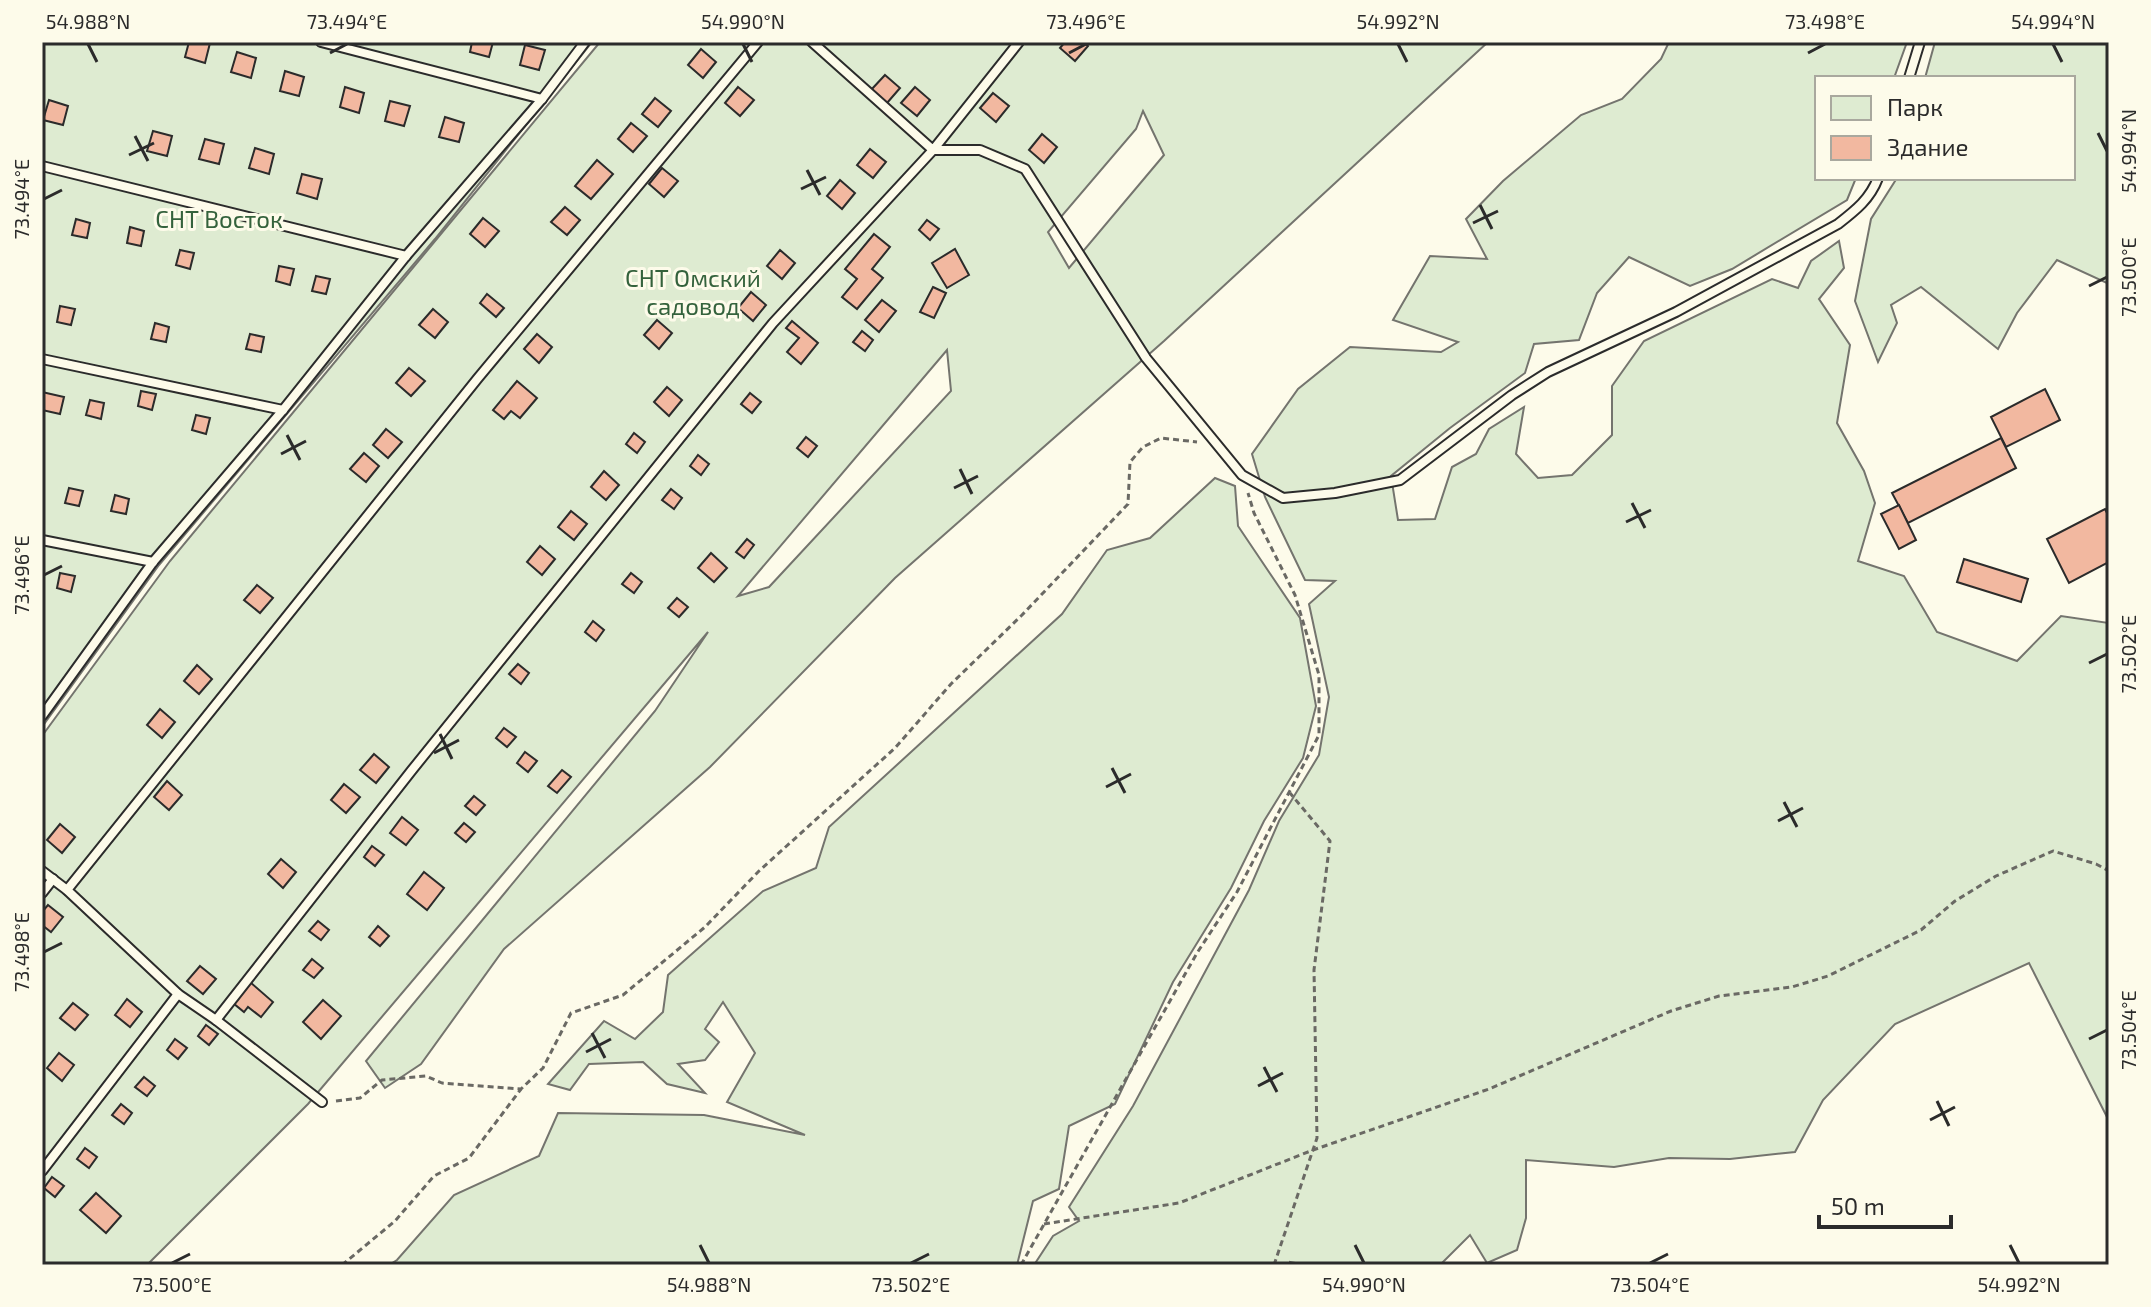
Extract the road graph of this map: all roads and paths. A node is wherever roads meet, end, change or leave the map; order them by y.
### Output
1 (321, 42) edge
2 (585, 42) edge
3 (758, 42) edge
4 (812, 42) edge
5 (1019, 42) edge
6 (1920, 42) edge
7 (1910, 76) edge
8 (542, 99) junction
9 (933, 150) junction
10 (42, 166) edge
11 (1877, 180) edge
12 (406, 256) junction
13 (42, 359) edge
14 (283, 410) junction
15 (1217, 444) junction
16 (1242, 475) junction
17 (42, 540) edge
18 (153, 562) junction
19 (42, 716) edge
20 (1290, 793) junction
21 (42, 871) edge
22 (2109, 871) edge
23 (53, 879) junction
24 (67, 890) junction
25 (42, 893) edge
26 (178, 994) junction
27 (216, 1020) junction
28 (521, 1089) junction
29 (322, 1102) joint
30 (1313, 1150) junction
31 (42, 1171) edge
32 (1044, 1224) junction
33 (342, 1265) edge
34 (1021, 1265) edge
35 (1274, 1265) edge

1 - 8 lane
2 - 8 lane
3 - 24 lane
4 - 9 lane
5 - 9 lane
6 - 7 lane
8 - 12 lane
9 - 15 lane
9 - 27 lane
10 - 12 lane
11 - 16 lane
12 - 14 lane
13 - 14 lane
14 - 18 lane
15 - 16 lane
15 - 28 path
16 - 20 path
17 - 18 lane
18 - 19 lane
20 - 30 path
20 - 32 path
21 - 23 lane
22 - 30 path
23 - 24 lane
23 - 25 lane
24 - 26 lane
26 - 27 lane
26 - 31 lane
27 - 29 lane
28 - 29 path
28 - 33 path
30 - 32 path
30 - 35 path
32 - 34 path

